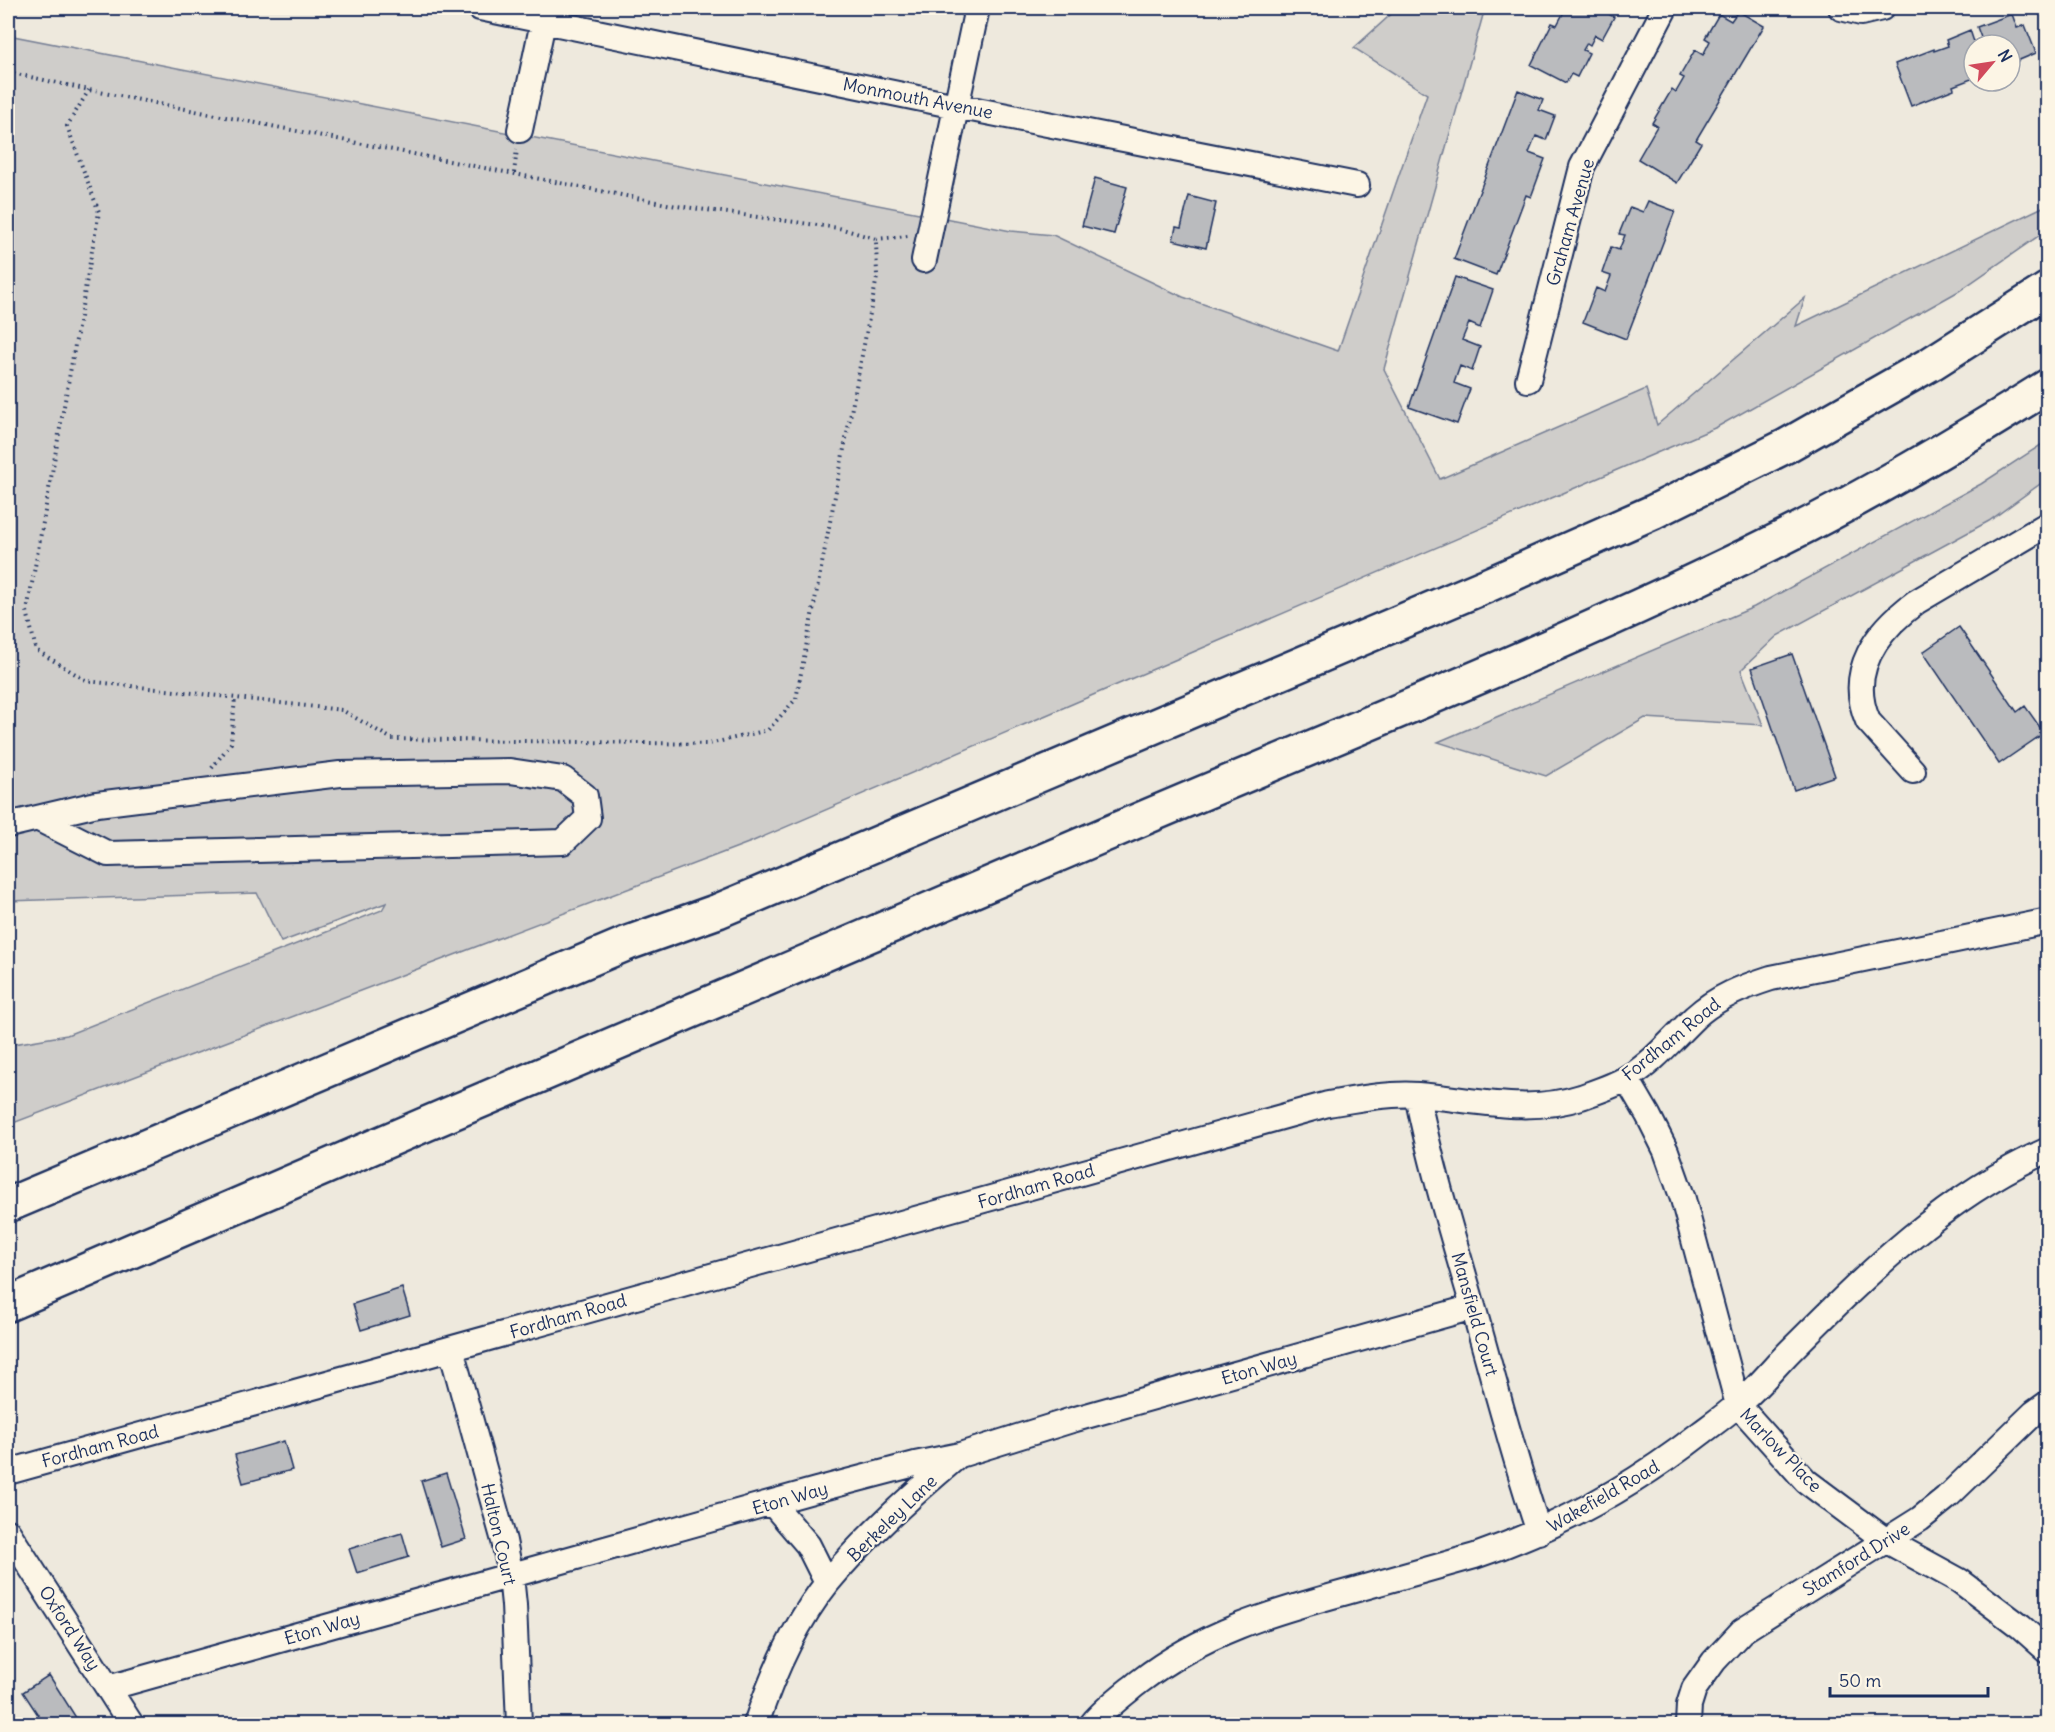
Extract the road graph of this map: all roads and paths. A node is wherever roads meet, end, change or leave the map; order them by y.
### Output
1 (480, 8) edge
2 (977, 8) edge
3 (1665, 8) edge
4 (1841, 8) edge
5 (1882, 8) edge
6 (545, 14) edge
7 (8, 72) edge
8 (89, 90) junction
9 (956, 106) junction
10 (520, 130) dead end
11 (1357, 185) dead end
12 (929, 234) junction
13 (876, 239) junction
14 (924, 260) dead end
15 (2048, 289) edge
16 (1528, 380) dead end
17 (2048, 386) edge
18 (2048, 524) edge
19 (236, 698) junction
20 (1913, 771) dead end
21 (193, 792) junction
22 (37, 818) junction
23 (8, 825) edge
24 (2048, 921) edge
25 (1627, 1078) junction
26 (1417, 1095) junction
27 (2048, 1150) edge
28 (8, 1205) edge
29 (8, 1304) edge
30 (1473, 1306) junction
31 (451, 1349) junction
32 (2048, 1403) edge
33 (1738, 1405) junction
34 (960, 1455) junction
35 (8, 1472) edge
36 (772, 1503) junction
37 (8, 1532) edge
38 (1539, 1532) junction
39 (1885, 1540) junction
40 (511, 1576) junction
41 (827, 1583) junction
42 (2048, 1651) edge
43 (108, 1688) junction
44 (131, 1725) edge
45 (519, 1725) edge
46 (756, 1725) edge
47 (1092, 1725) edge
48 (1688, 1725) edge

1 - 6 street, Monmouth Avenue
2 - 9 street
3 - 16 street, Graham Avenue
4 - 5 street
6 - 9 street, Monmouth Avenue
6 - 10 street
7 - 8 path
8 - 13 path
8 - 19 path
9 - 11 street, Monmouth Avenue
9 - 12 street
12 - 13 path
12 - 14 street
13 - 19 path
15 - 28 highway
17 - 29 highway
18 - 20 street
19 - 21 path
21 - 22 street
21 - 22 street
22 - 23 street
24 - 25 street, Fordham Road
25 - 26 street, Fordham Road
25 - 33 street, Marlow Place
26 - 30 street, Mansfield Court
26 - 31 street, Fordham Road
27 - 33 street, Wakefield Road
30 - 34 street, Eton Way
30 - 38 street, Mansfield Court
31 - 35 street, Fordham Road
31 - 40 street, Halton Court
32 - 39 street, Stamford Drive
33 - 38 street, Wakefield Road
33 - 39 street, Marlow Place
34 - 36 street, Eton Way
34 - 41 street, Berkeley Lane
36 - 40 street, Eton Way
36 - 41 street
37 - 43 street, Oxford Way
38 - 47 street, Wakefield Road
39 - 42 street, Marlow Place
39 - 48 street, Stamford Drive
40 - 43 street, Eton Way
40 - 45 street, Halton Court
41 - 46 street, Berkeley Lane
43 - 44 street, Oxford Way

